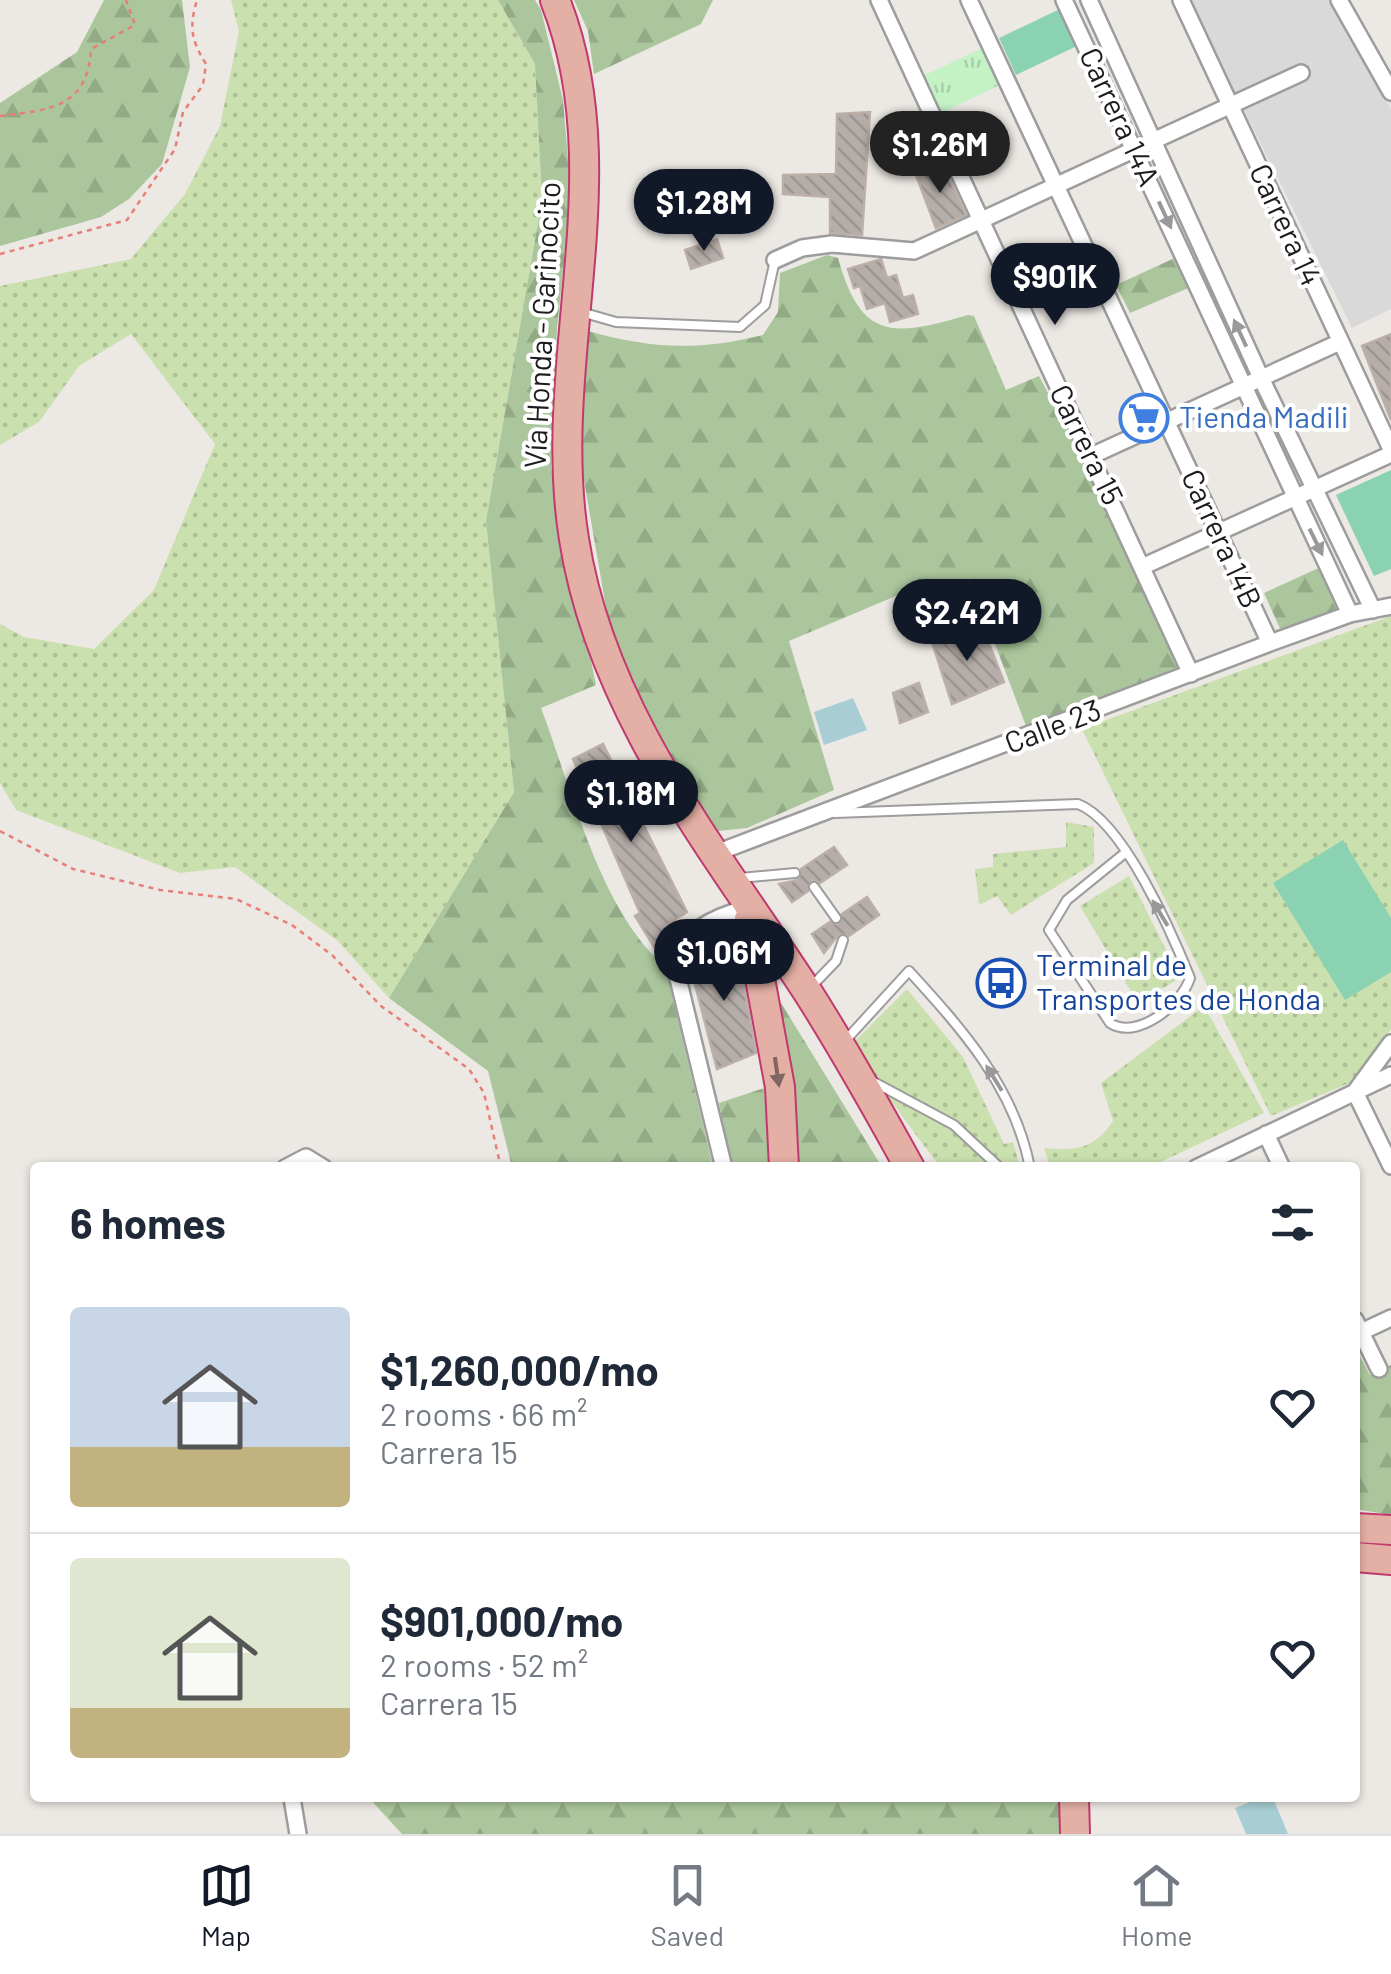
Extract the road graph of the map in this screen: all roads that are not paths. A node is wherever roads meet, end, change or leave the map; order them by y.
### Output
1 (555, 0) edge
2 (878, 0) edge
3 (969, 0) edge
4 (1064, 0) edge
5 (1089, 0) edge
6 (1181, 0) edge
7 (1338, 0) edge
8 (1301, 73) dead end
9 (1391, 92) edge
10 (1230, 106) junction
11 (1152, 142) junction
12 (1135, 150) junction
13 (1058, 186) junction
14 (978, 220) junction
15 (775, 260) joint
16 (573, 309) junction
17 (1340, 342) junction
18 (1261, 378) junction
19 (1244, 387) junction
20 (1384, 419) edge
21 (1166, 422) junction
22 (1391, 452) edge
23 (1091, 456) junction
24 (1315, 490) junction
25 (1295, 499) junction
26 (1219, 533) junction
27 (1144, 566) junction
28 (1391, 606) edge
29 (1374, 610) junction
30 (1350, 614) junction
31 (1270, 643) junction
32 (1191, 674) junction
33 (820, 815) junction
34 (716, 853) junction
35 (1125, 853) junction
36 (795, 874) dead end
37 (731, 879) junction
38 (814, 887) dead end
39 (747, 908) junction
40 (836, 918) dead end
41 (843, 940) dead end
42 (807, 990) junction
43 (1391, 1043) edge
44 (842, 1044) junction
45 (859, 1075) junction
46 (1391, 1075) edge
47 (1355, 1092) junction
48 (880, 1110) junction
49 (1266, 1134) junction
50 (723, 1162) edge
51 (784, 1162) edge
52 (907, 1162) edge
53 (919, 1162) edge
54 (994, 1162) edge
55 (1028, 1162) edge
56 (1208, 1162) edge
57 (1279, 1162) edge
58 (1391, 1166) edge
59 (1391, 1318) edge
60 (1360, 1326) edge
61 (1360, 1330) edge
62 (1379, 1370) dead end
63 (1360, 1528) edge
64 (1391, 1530) edge
65 (1360, 1557) edge
66 (1391, 1560) edge
67 (293, 1802) edge
68 (1074, 1802) edge
69 (1091, 1802) edge
70 (298, 1834) edge
71 (1075, 1834) edge
72 (1092, 1834) edge

1 - 16 highway, Vía Honda - Garinocito
2 - 14 street, Carrera 15
3 - 13 street, Carrera 14B
4 - 12 street, Carrera 14A
5 - 11 street, Carrera 14A
6 - 10 street, Carrera 14
7 - 9 street
8 - 10 street
10 - 11 street
10 - 17 street, Carrera 14
11 - 12 street
18 -> 11 street, Carrera 14A
12 - 13 street
12 -> 19 street, Carrera 14A
13 - 14 street
13 - 21 street, Carrera 14B
14 - 15 street
14 - 23 street, Carrera 15
15 - 16 lane
16 - 34 highway, Vía Honda - Garinocito
17 - 18 street
17 - 20 street, Carrera 14
18 - 19 street
18 - 24 street, Carrera 14A
19 - 21 street
19 - 25 street, Carrera 14A
20 - 22 street, Carrera 14
21 - 23 street
21 - 26 street, Carrera 14B
22 - 24 street
23 - 27 street, Carrera 15
24 - 25 street
24 - 29 street, Carrera 14A
25 - 26 street
25 -> 30 street, Carrera 14A
26 - 27 street
26 - 31 street, Carrera 14B
27 - 32 street, Carrera 15
28 - 29 street, Calle 23
29 - 30 street, Calle 23
30 - 31 street, Calle 23
31 - 32 street, Calle 23
32 - 33 street, Calle 23
33 - 34 street, Calle 23
33 - 35 lane
34 - 37 highway, Vía Honda - Garinocito
35 -> 35 lane
36 - 37 lane
37 - 39 highway, Vía Honda - Garinocito
38 - 40 lane
39 - 42 highway, Vía Honda - Garinocito
39 - 50 street
39 -> 51 highway
41 - 42 lane
42 - 44 highway, Vía Honda - Garinocito
43 - 47 street
44 - 45 highway, Vía Honda - Garinocito
55 -> 44 lane
45 - 48 highway, Vía Honda - Garinocito
45 - 54 lane
46 - 47 street
47 - 49 street
47 - 58 street
48 - 52 highway, Vía Honda - Garinocito
48 - 53 highway
49 - 56 street
49 - 57 street
59 - 60 street
61 - 62 street
63 - 64 highway
65 - 66 highway
67 - 70 street
68 - 71 highway
69 - 72 highway

